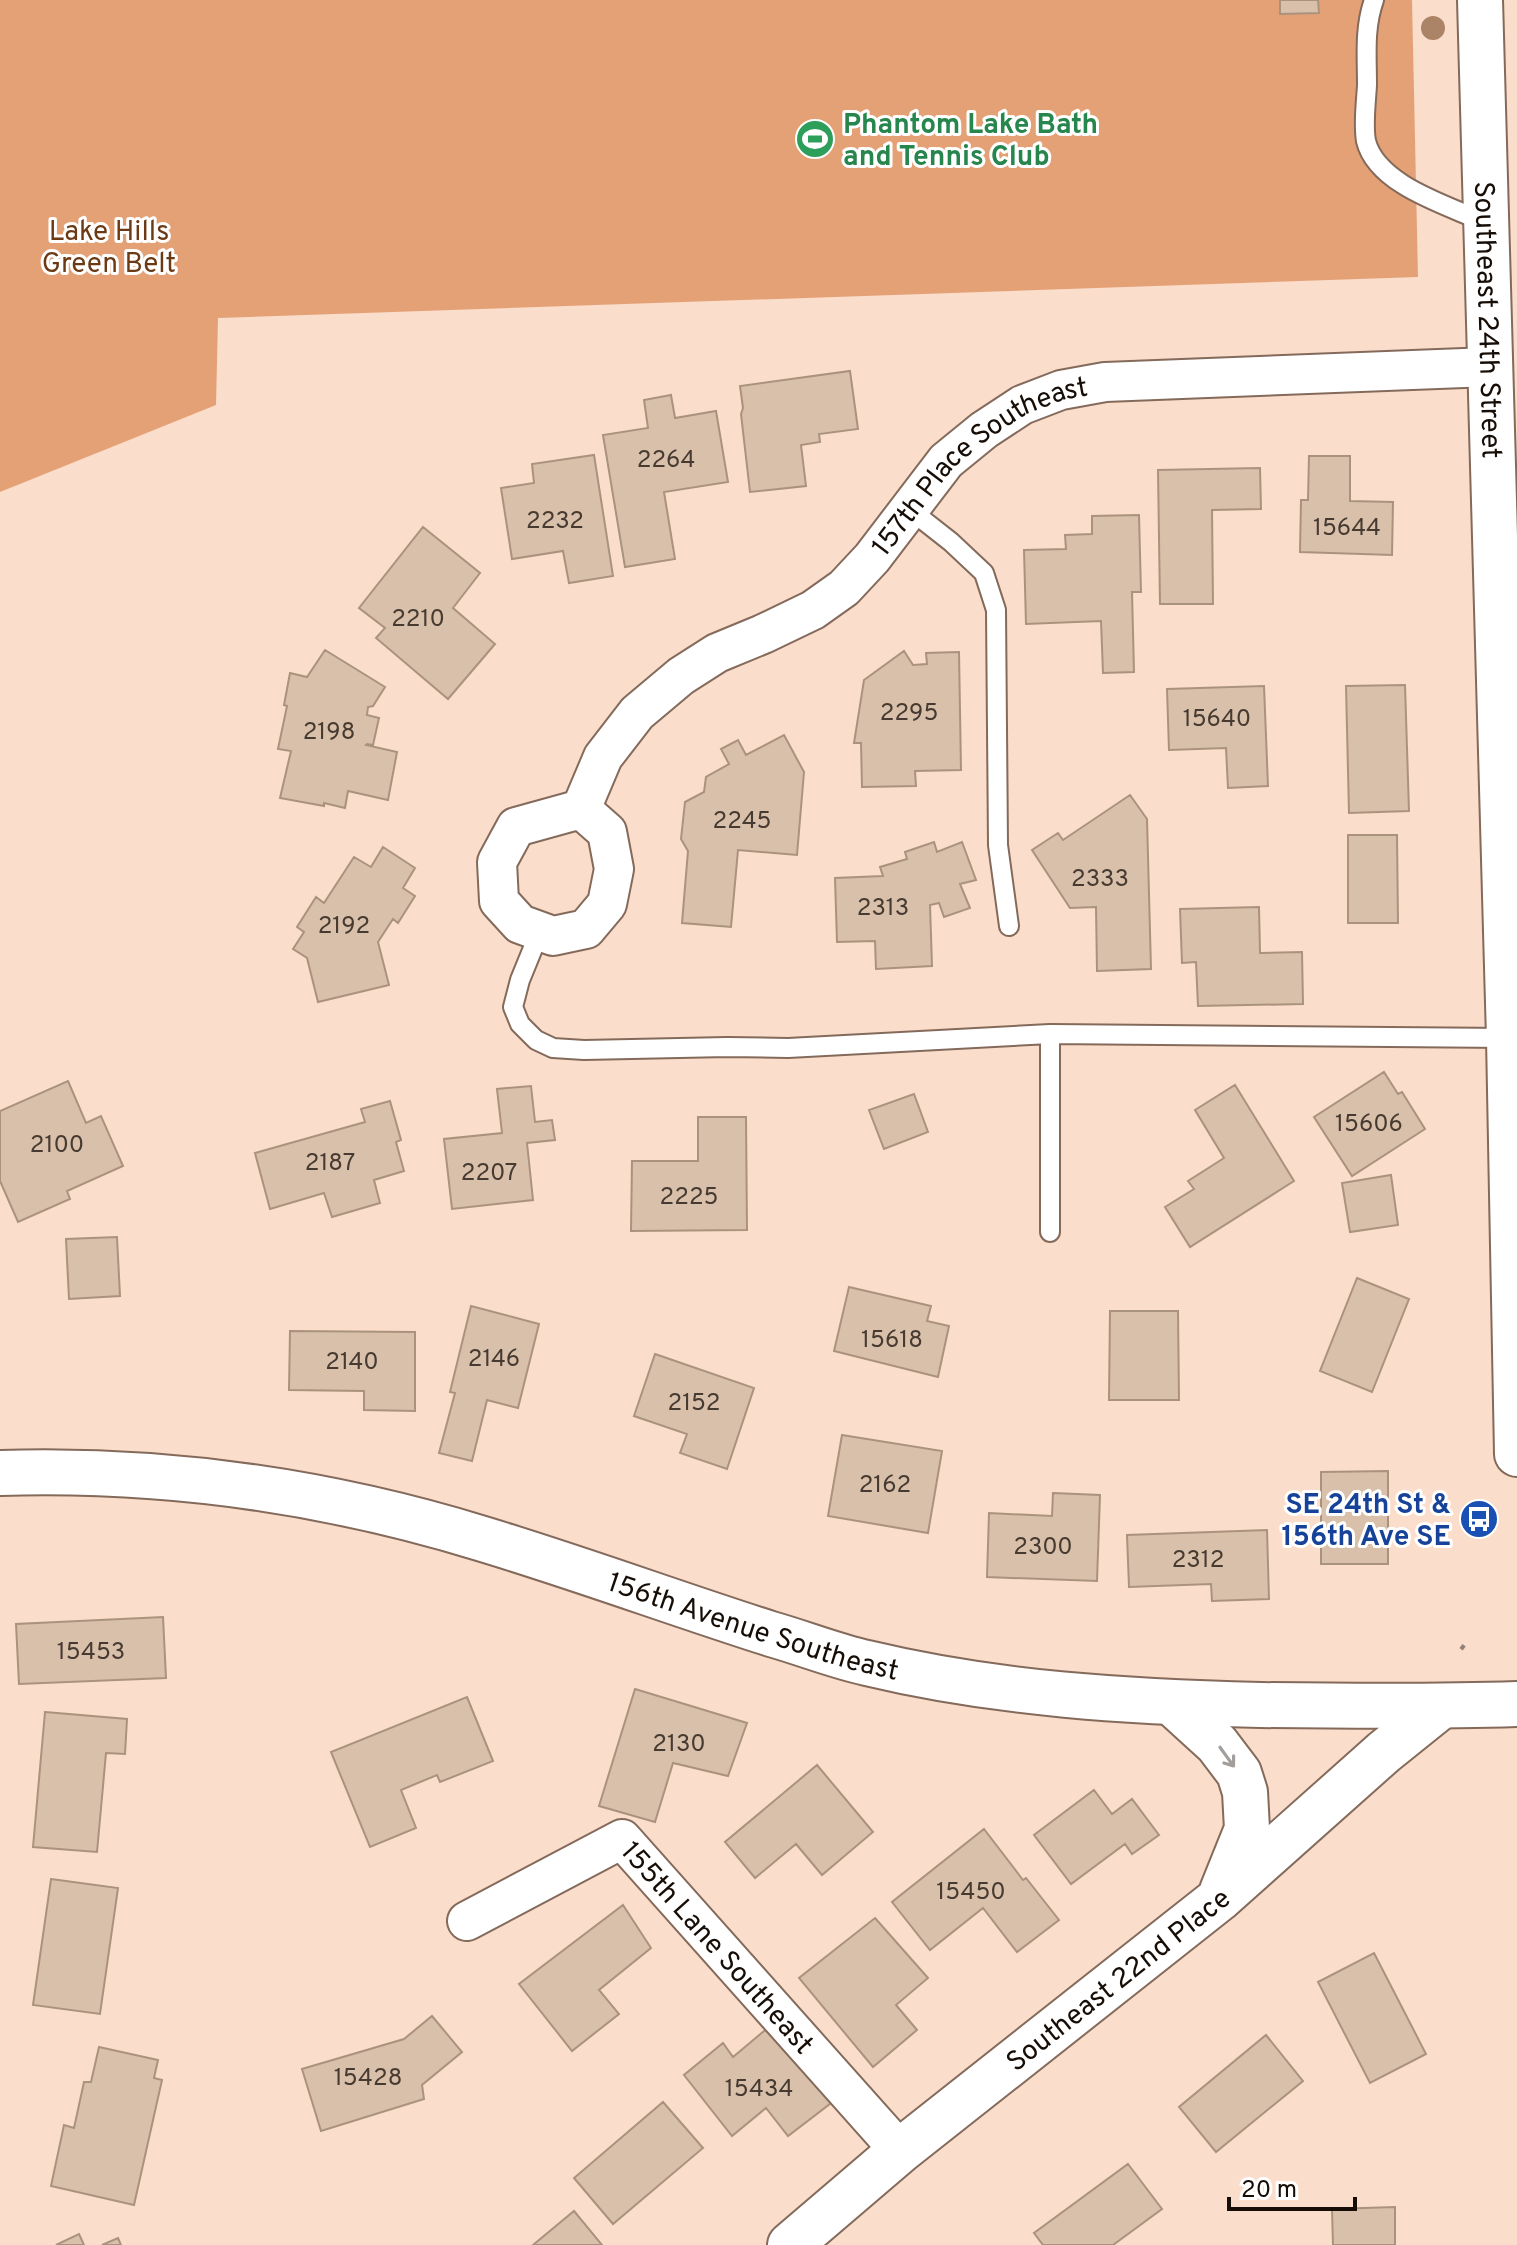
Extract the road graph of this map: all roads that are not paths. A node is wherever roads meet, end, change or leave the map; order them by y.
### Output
1 (1374, 0) edge
2 (1480, 0) edge
3 (1487, 223) junction
4 (1490, 367) junction
5 (909, 509) junction
6 (581, 809) junction
7 (1009, 926) dead end
8 (540, 931) junction
9 (1050, 1034) junction
10 (1509, 1038) junction
11 (1050, 1232) dead end
12 (1517, 1454) edge
13 (0, 1473) edge
14 (1172, 1703) junction
15 (1517, 1704) edge
16 (1440, 1707) junction
17 (1219, 1899) junction
18 (467, 1921) dead end
19 (900, 2151) junction
20 (790, 2245) edge

1 - 3 lane
2 - 3 street, Southeast 24th Street
3 - 4 street, Southeast 24th Street
4 - 5 street, 157th Place Southeast
4 - 10 street, Southeast 24th Street
5 - 6 street, 157th Place Southeast
5 - 7 lane
6 - 8 street
6 - 8 street
8 - 9 lane
9 - 10 lane
9 - 11 lane
10 - 12 street, Southeast 24th Street
13 - 14 street, 156th Avenue Southeast
14 - 16 street, 156th Avenue Southeast
14 -> 17 street
15 - 16 street, 156th Avenue Southeast
16 - 17 street, Southeast 22nd Place
17 - 19 street, Southeast 22nd Place
18 - 19 street, 155th Lane Southeast
19 - 20 street, Southeast 22nd Place

